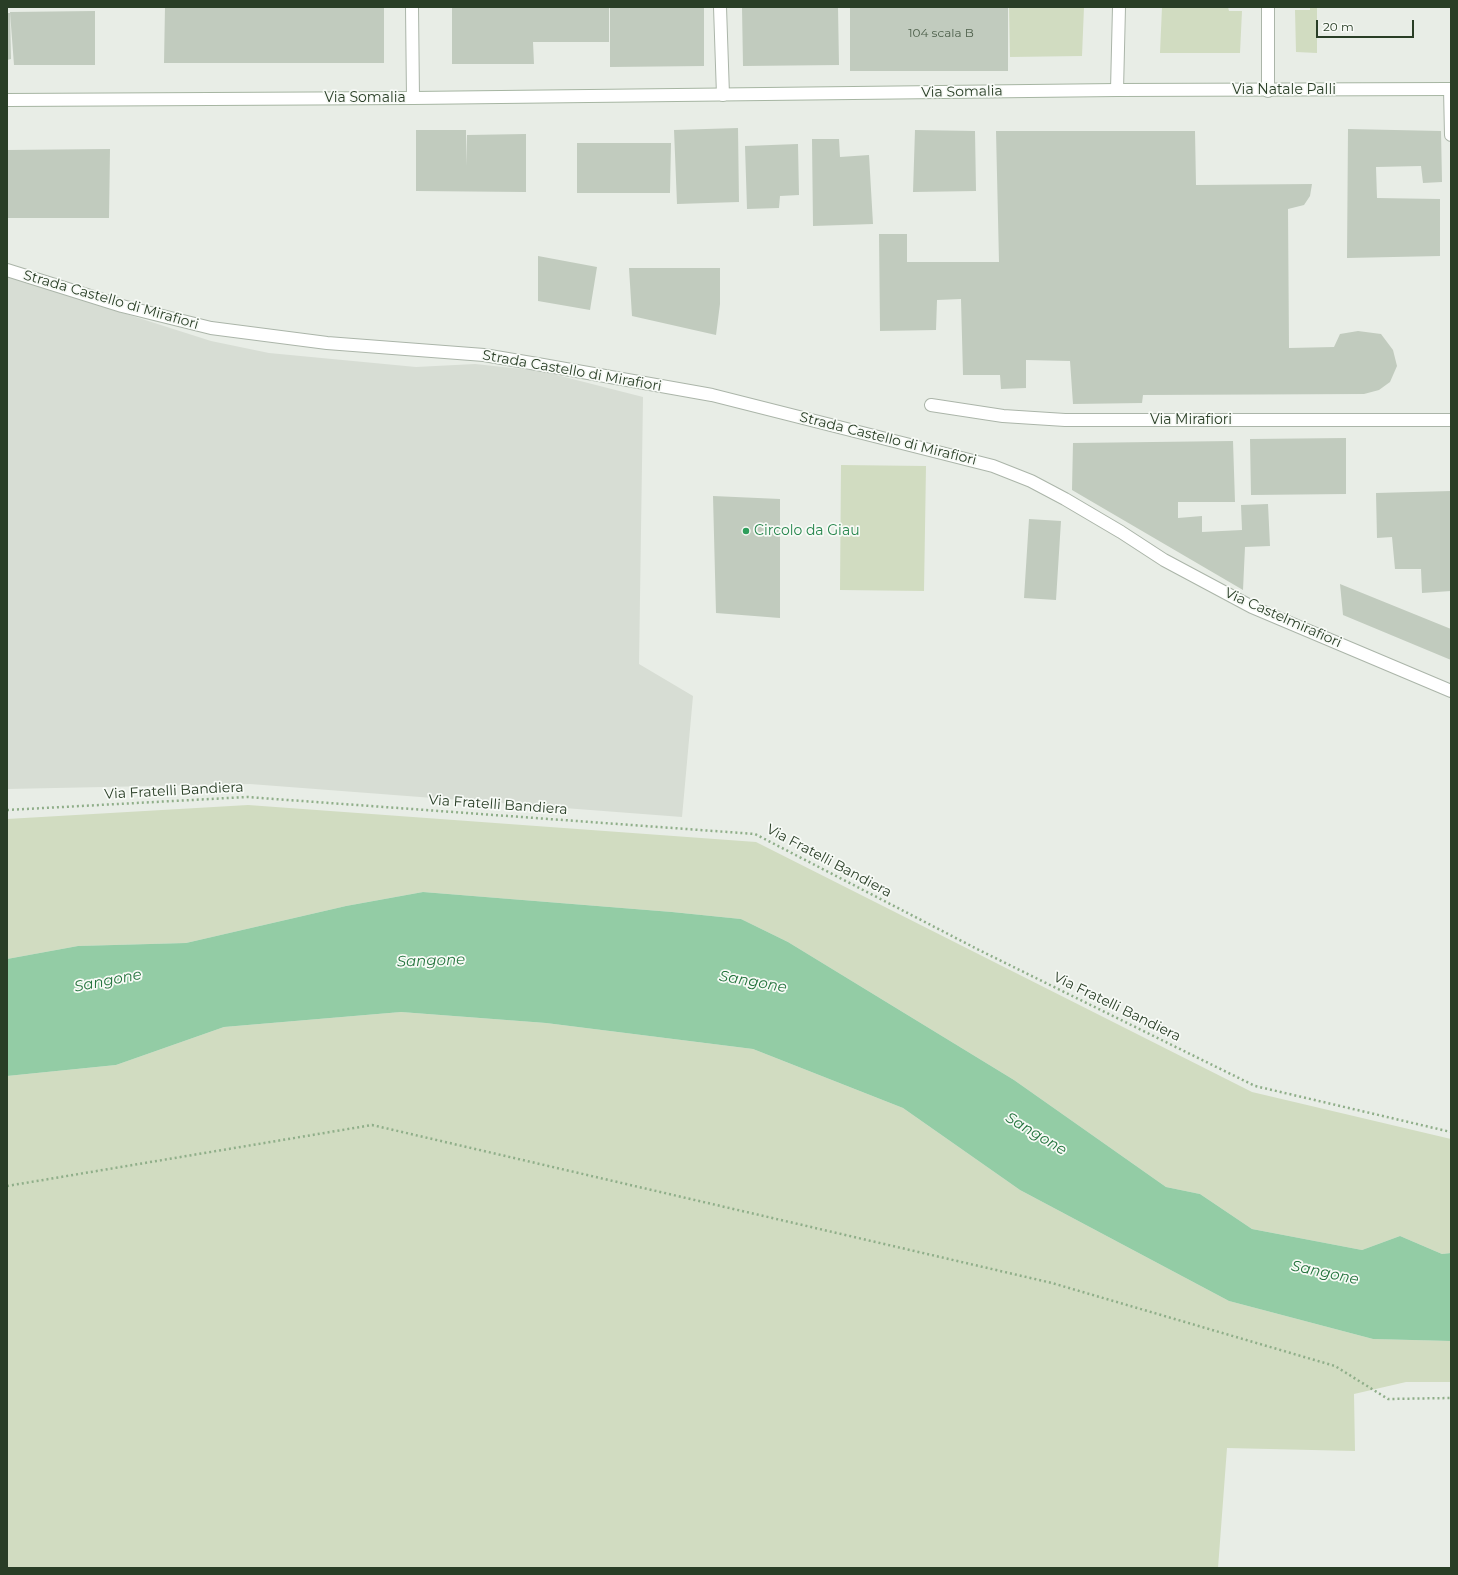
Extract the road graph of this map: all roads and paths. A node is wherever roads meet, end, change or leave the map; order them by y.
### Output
1 (412, 7) edge
2 (720, 7) edge
3 (1119, 7) edge
4 (1268, 7) edge
5 (1451, 89) edge
6 (1117, 90) junction
7 (1268, 91) junction
8 (723, 95) junction
9 (413, 98) junction
10 (7, 100) edge
11 (1451, 135) edge
12 (7, 270) edge
13 (931, 405) dead end
14 (1451, 420) edge
15 (1121, 532) joint
16 (1451, 691) edge
17 (7, 810) edge
18 (1451, 1132) edge
19 (7, 1186) edge
20 (1451, 1398) edge

1 - 9 street
2 - 8 street
3 - 6 street
4 - 7 street
5 - 7 street, Via Natale Palli
5 - 11 street
6 - 7 street, Via Natale Palli
6 - 8 street, Via Somalia
8 - 9 street, Via Somalia
9 - 10 street, Via Somalia
12 - 15 street, Strada Castello di Mirafiori
13 - 14 street, Via Mirafiori
15 - 16 street, Via Castelmirafiori
17 - 18 path, Via Fratelli Bandiera
19 - 20 path

